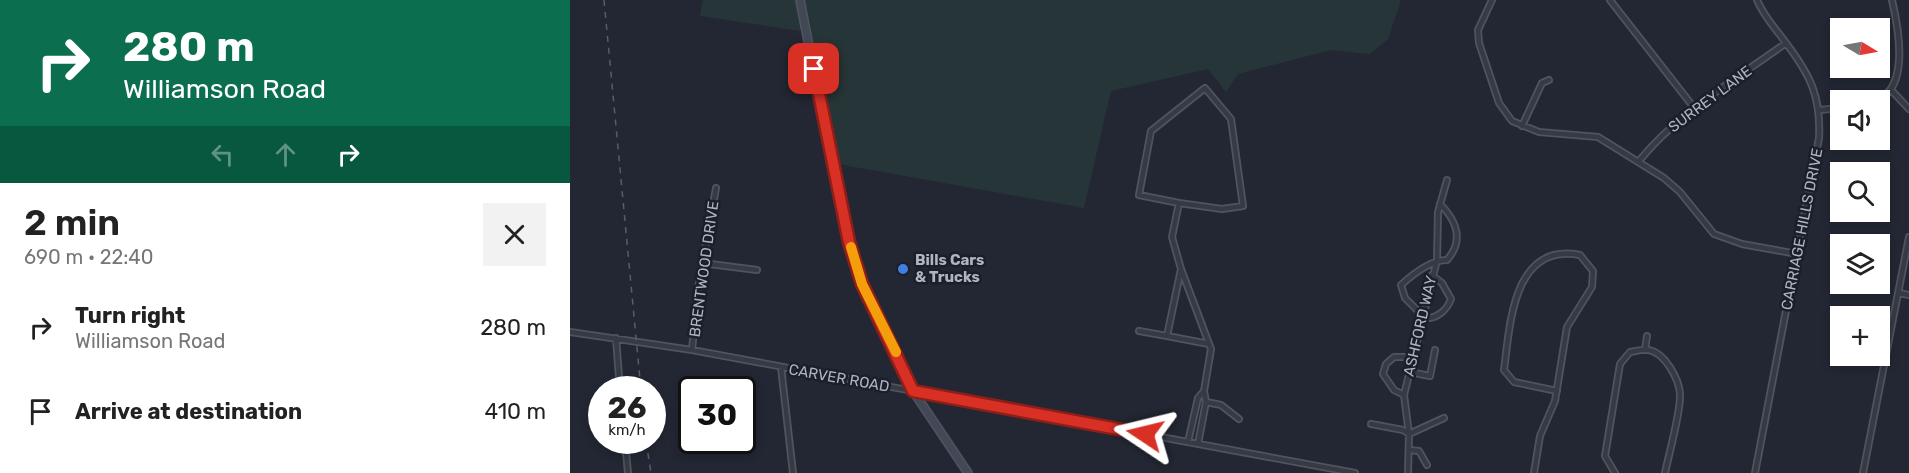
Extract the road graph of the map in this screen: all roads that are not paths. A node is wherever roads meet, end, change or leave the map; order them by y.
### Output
1 (800, 0) edge
2 (1492, 0) edge
3 (1610, 0) edge
4 (1757, 0) edge
5 (1892, 0) edge
6 (1786, 43) junction
7 (1549, 80) dead end
8 (1893, 92) junction
9 (1890, 94) edge
10 (1695, 109) junction
11 (1830, 109) edge
12 (1909, 109) edge
13 (1820, 110) junction
14 (1521, 126) junction
15 (1639, 161) junction
16 (1447, 180) dead end
17 (716, 188) dead end
18 (1179, 203) junction
19 (1440, 204) junction
20 (1909, 237) edge
21 (1797, 254) junction
22 (1437, 260) junction
23 (702, 263) junction
24 (1181, 269) junction
25 (757, 270) dead end
26 (1432, 275) junction
27 (1899, 293) junction
28 (1909, 295) edge
29 (1425, 318) junction
30 (1139, 331) dead end
31 (570, 332) edge
32 (1167, 336) junction
33 (1647, 336) dead end
34 (616, 338) junction
35 (1209, 344) junction
36 (692, 350) junction
37 (1645, 350) junction
38 (1436, 351) dead end
39 (1414, 357) junction
40 (781, 367) junction
41 (1409, 372) junction
42 (619, 376) edge
43 (913, 391) junction
44 (1204, 391) junction
45 (1557, 391) junction
46 (1404, 395) junction
47 (1206, 402) junction
48 (1444, 418) dead end
49 (1239, 419) dead end
50 (1371, 424) dead end
51 (1409, 434) junction
52 (1188, 442) junction
53 (1198, 444) junction
54 (1409, 450) junction
55 (626, 454) edge
56 (1427, 465) dead end
57 (628, 473) edge
58 (793, 473) edge
59 (968, 473) edge
60 (1355, 473) edge
61 (1408, 473) edge
62 (1534, 473) edge
63 (1615, 473) edge
64 (1665, 473) edge
65 (1755, 473) edge
66 (1863, 473) edge

1 - 43 main road
2 - 14 street
3 - 10 street
4 - 6 street, CARRIAGE HILLS DRIVE
5 - 8 street
6 - 10 street, SURREY LANE
6 - 13 street, CARRIAGE HILLS DRIVE
7 - 14 street
8 - 9 street
8 - 12 street
10 - 15 street, SURREY LANE
11 - 13 street
13 - 21 street, CARRIAGE HILLS DRIVE
14 - 15 street
15 - 21 street
16 - 19 street, ASHFORD WAY
17 - 23 street, BRENTWOOD DRIVE
18 - 18 street
18 - 24 street
19 - 22 street, ASHFORD WAY
19 - 22 street
20 - 27 street
21 - 65 street, CARRIAGE HILLS DRIVE
22 - 26 street, ASHFORD WAY
22 - 29 street
23 - 25 street
23 - 36 street, BRENTWOOD DRIVE
24 - 32 street
24 - 35 street
26 - 29 street, ASHFORD WAY
26 - 29 street
27 - 28 street
27 - 66 street
29 - 39 street, ASHFORD WAY
30 - 32 street
31 - 34 street, CARVER ROAD
32 - 35 street
33 - 37 street
34 - 36 street, CARVER ROAD
34 - 42 street
35 - 44 street
36 - 40 street, CARVER ROAD
37 - 63 street
37 - 64 street
38 - 41 street
39 - 41 street, ASHFORD WAY
39 - 46 street
40 - 43 street, CARVER ROAD
40 - 58 street
41 - 46 street, ASHFORD WAY
43 - 52 street, CARVER ROAD
43 - 59 main road
44 - 47 street
44 - 52 street
45 - 45 street
45 - 62 street
46 - 51 street, ASHFORD WAY
47 - 49 street
47 - 53 street
48 - 51 street
50 - 51 street
51 - 54 street, ASHFORD WAY
52 - 53 street, CARVER ROAD
53 - 60 street, CARVER ROAD
54 - 56 street
54 - 61 street, ASHFORD WAY
55 - 57 street

